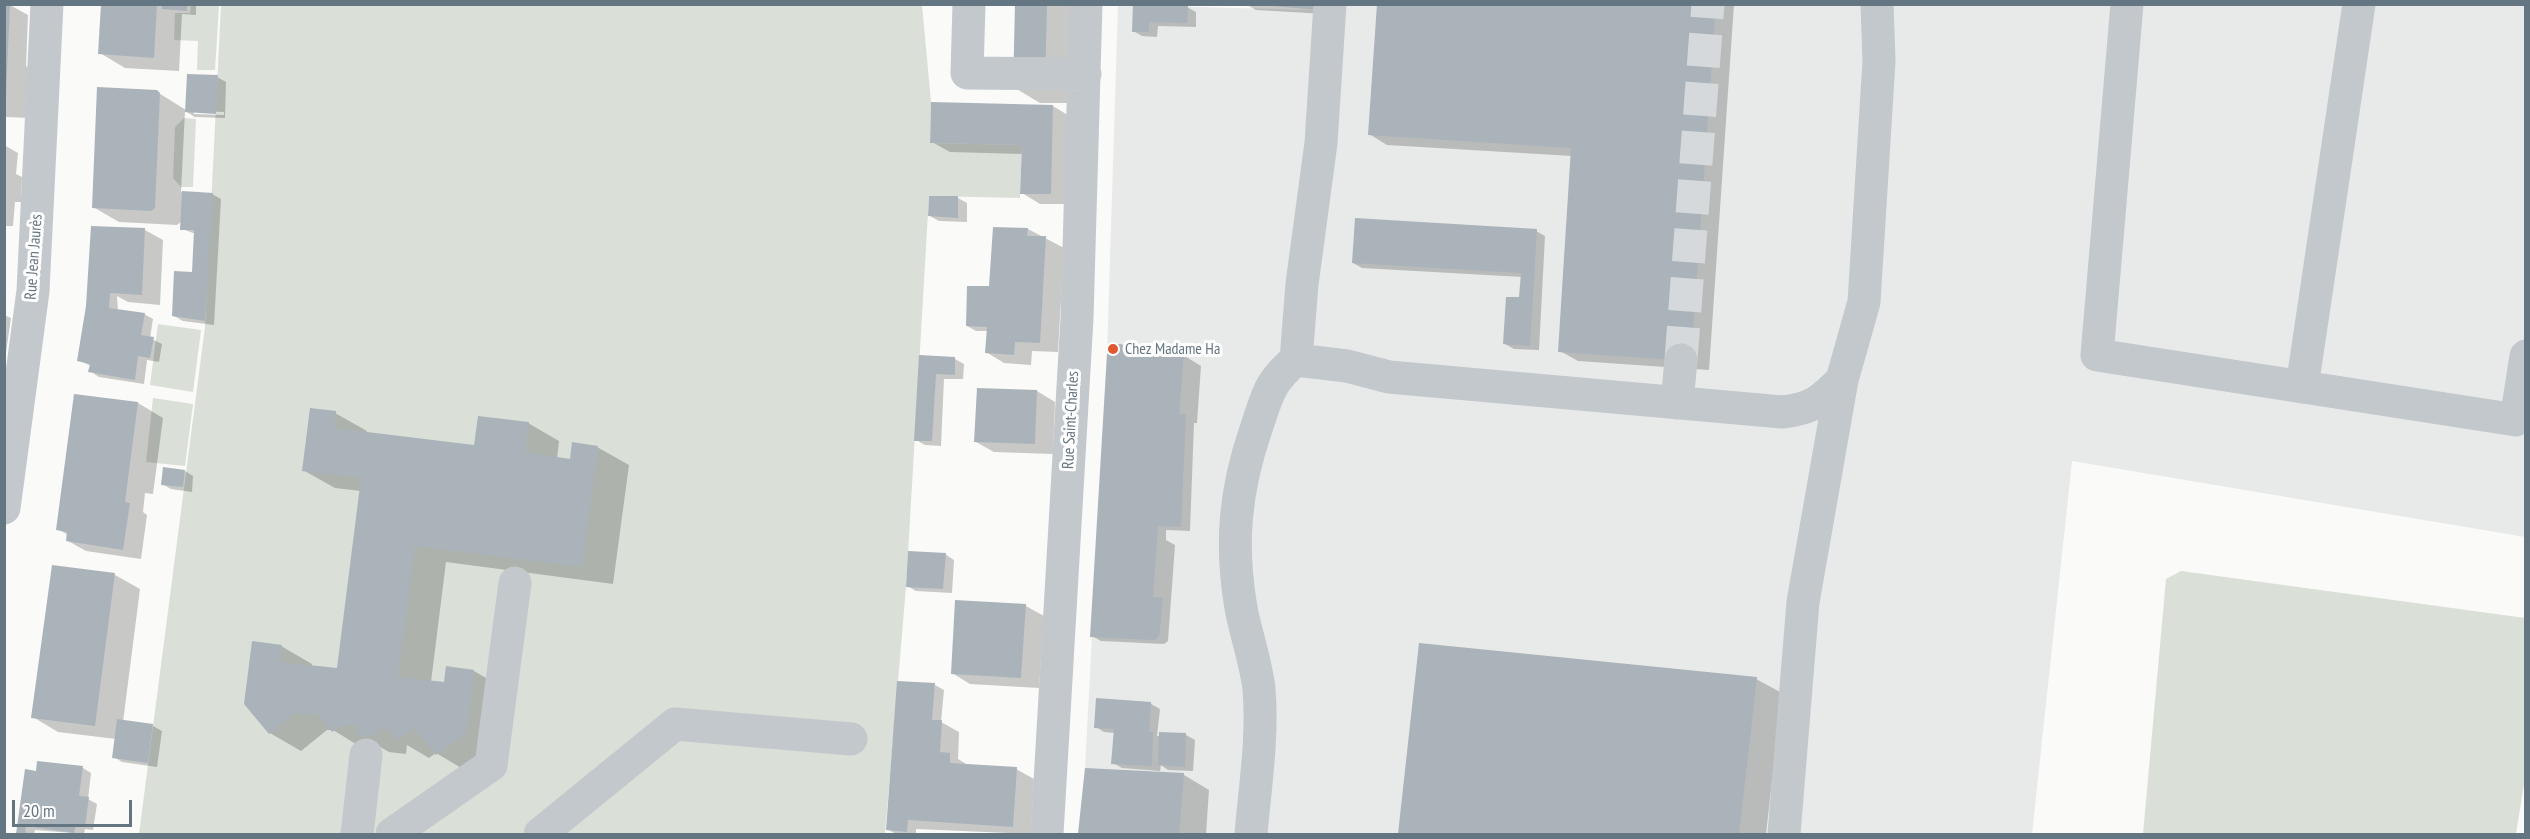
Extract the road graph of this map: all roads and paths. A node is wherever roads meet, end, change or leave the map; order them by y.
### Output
1 (47, 4) edge
2 (969, 4) edge
3 (1086, 4) edge
4 (1330, 4) edge
5 (1877, 4) edge
6 (2127, 4) edge
7 (2359, 4) edge
8 (1085, 74) junction
9 (2526, 356) edge
10 (1296, 360) junction
11 (1681, 360) tunnel mouth
12 (1842, 380) junction
13 (2302, 387) junction
14 (1677, 404) junction
15 (4, 508) edge
16 (515, 583) dead end
17 (851, 739) dead end
18 (366, 755) dead end
19 (357, 834) edge
20 (392, 834) edge
21 (540, 834) edge
22 (1047, 834) edge
23 (1251, 834) edge
24 (1784, 834) edge

1 - 15 street, Rue Jean Jaurès
2 - 8 street
3 - 8 street, Rue Saint-Charles
4 - 10 street
5 - 12 street
6 - 13 street
7 - 13 street
8 - 22 street, Rue Saint-Charles
9 - 13 street
10 - 14 street
10 - 23 street
11 - 14 street
12 - 14 street
12 - 24 street
16 - 20 street
17 - 21 street
18 - 19 street

